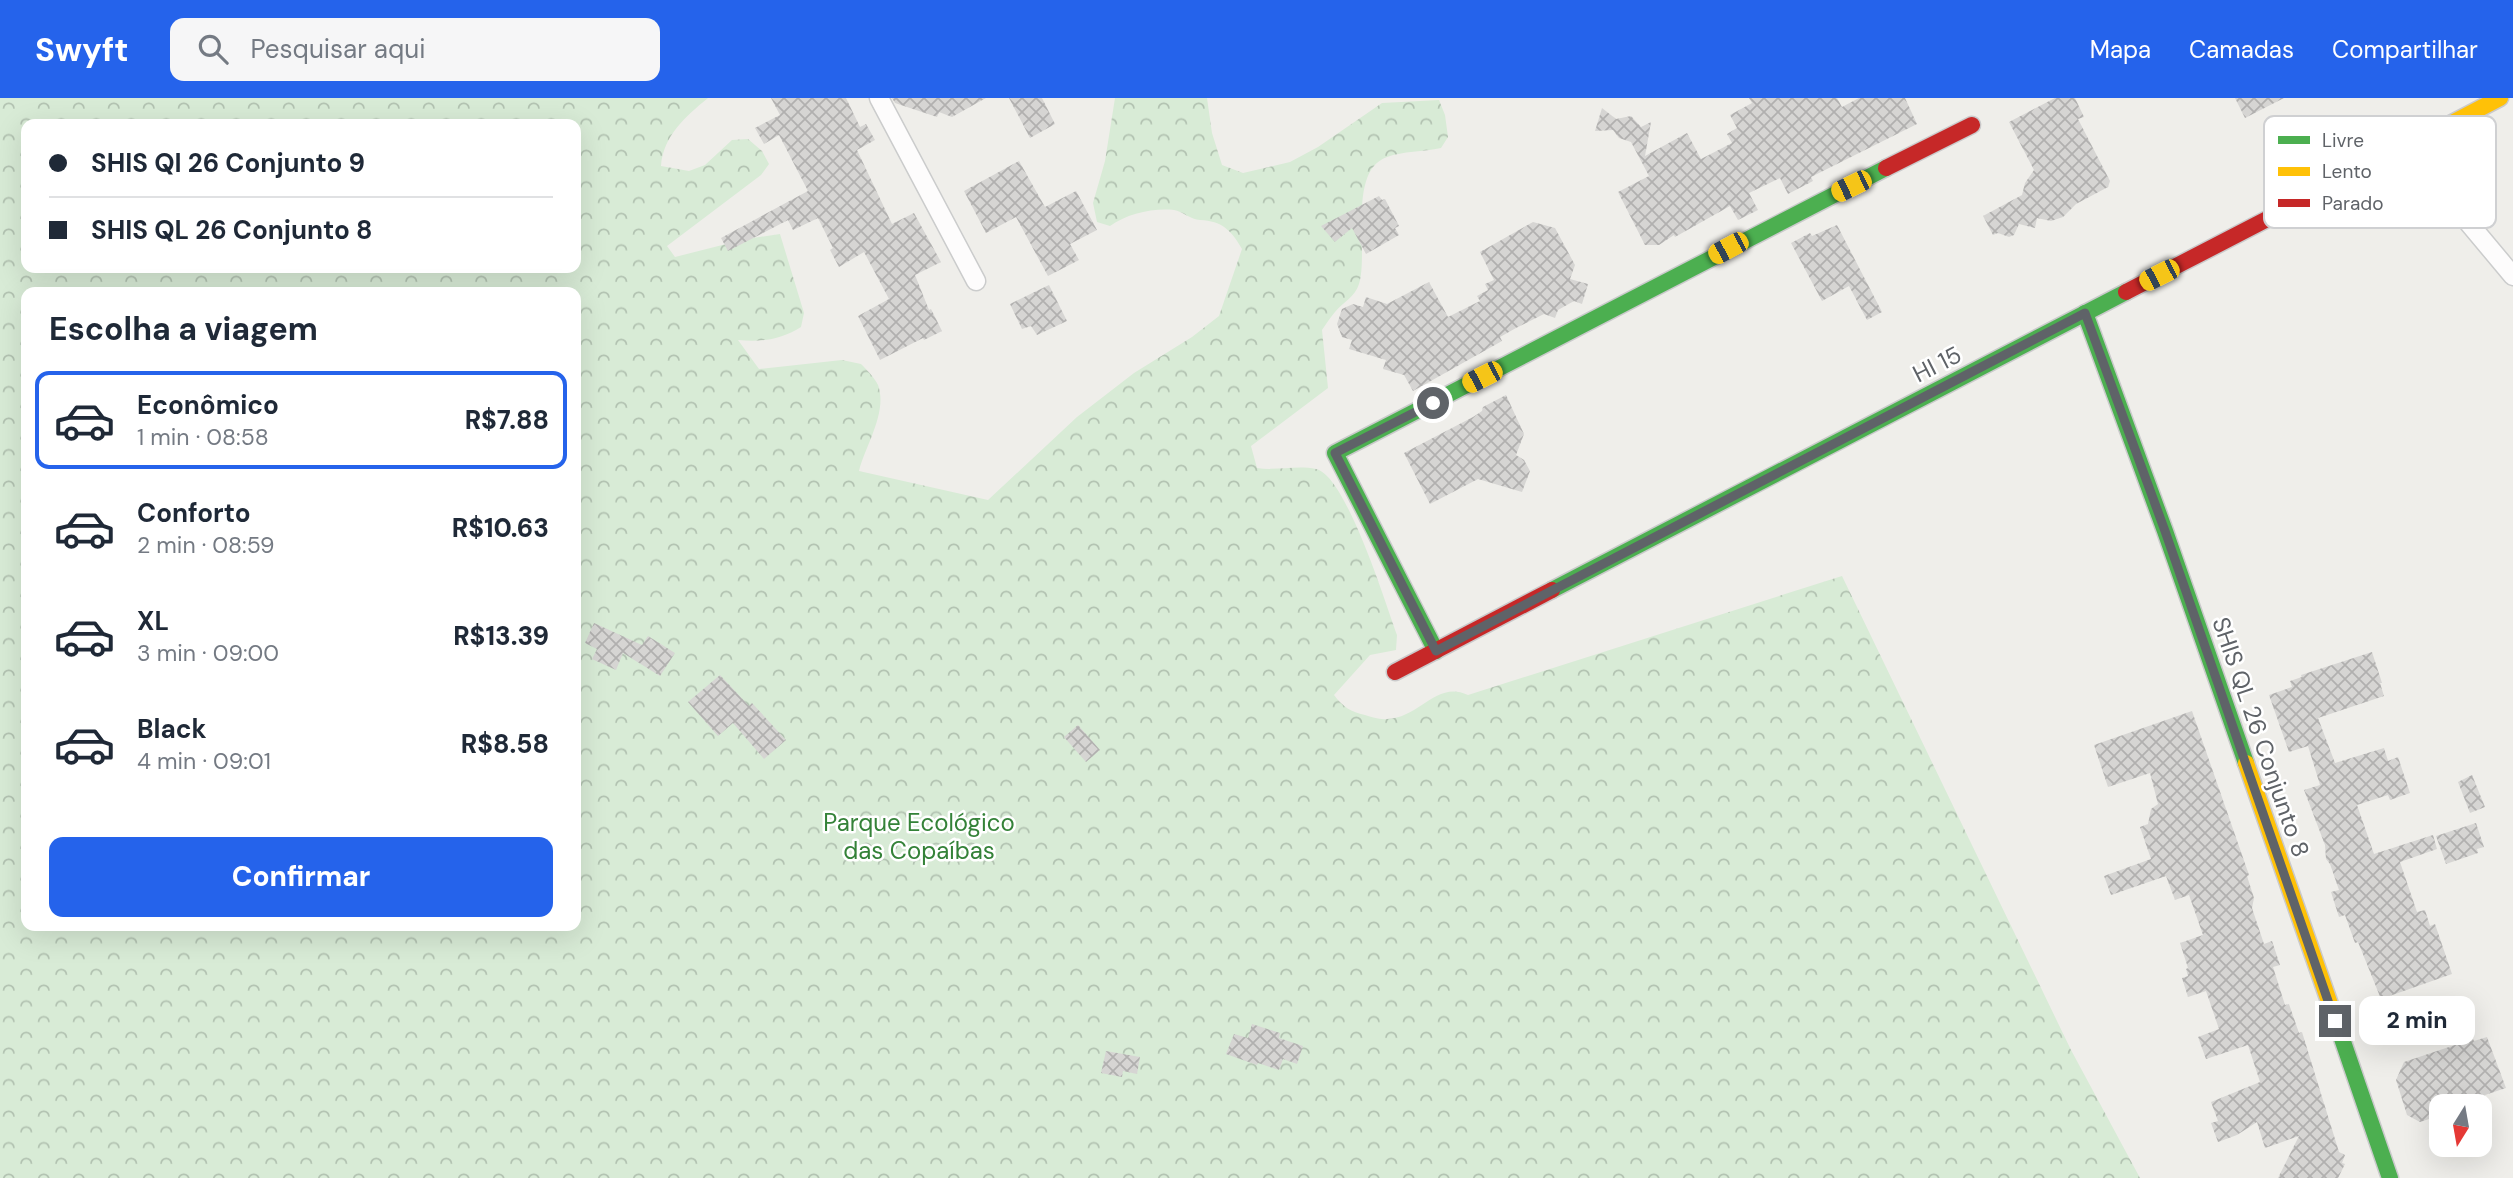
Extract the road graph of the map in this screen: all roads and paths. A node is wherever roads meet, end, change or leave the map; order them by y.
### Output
1 (879, 98) edge
2 (2500, 98) edge
3 (2466, 116) edge
4 (1972, 125) dead end
5 (2264, 221) edge
6 (2473, 228) edge
7 (2513, 276) edge
8 (976, 281) dead end
9 (2085, 313) junction
10 (1436, 651) junction
11 (1395, 672) dead end
12 (2390, 1178) edge

1 - 8 street
2 - 3 street, HI 15
4 - 10 street
5 - 9 street, HI 15
6 - 7 street
9 - 10 street, HI 15
9 - 12 street, SHIS QL 26 Conjunto 8
10 - 11 street, HI 15

